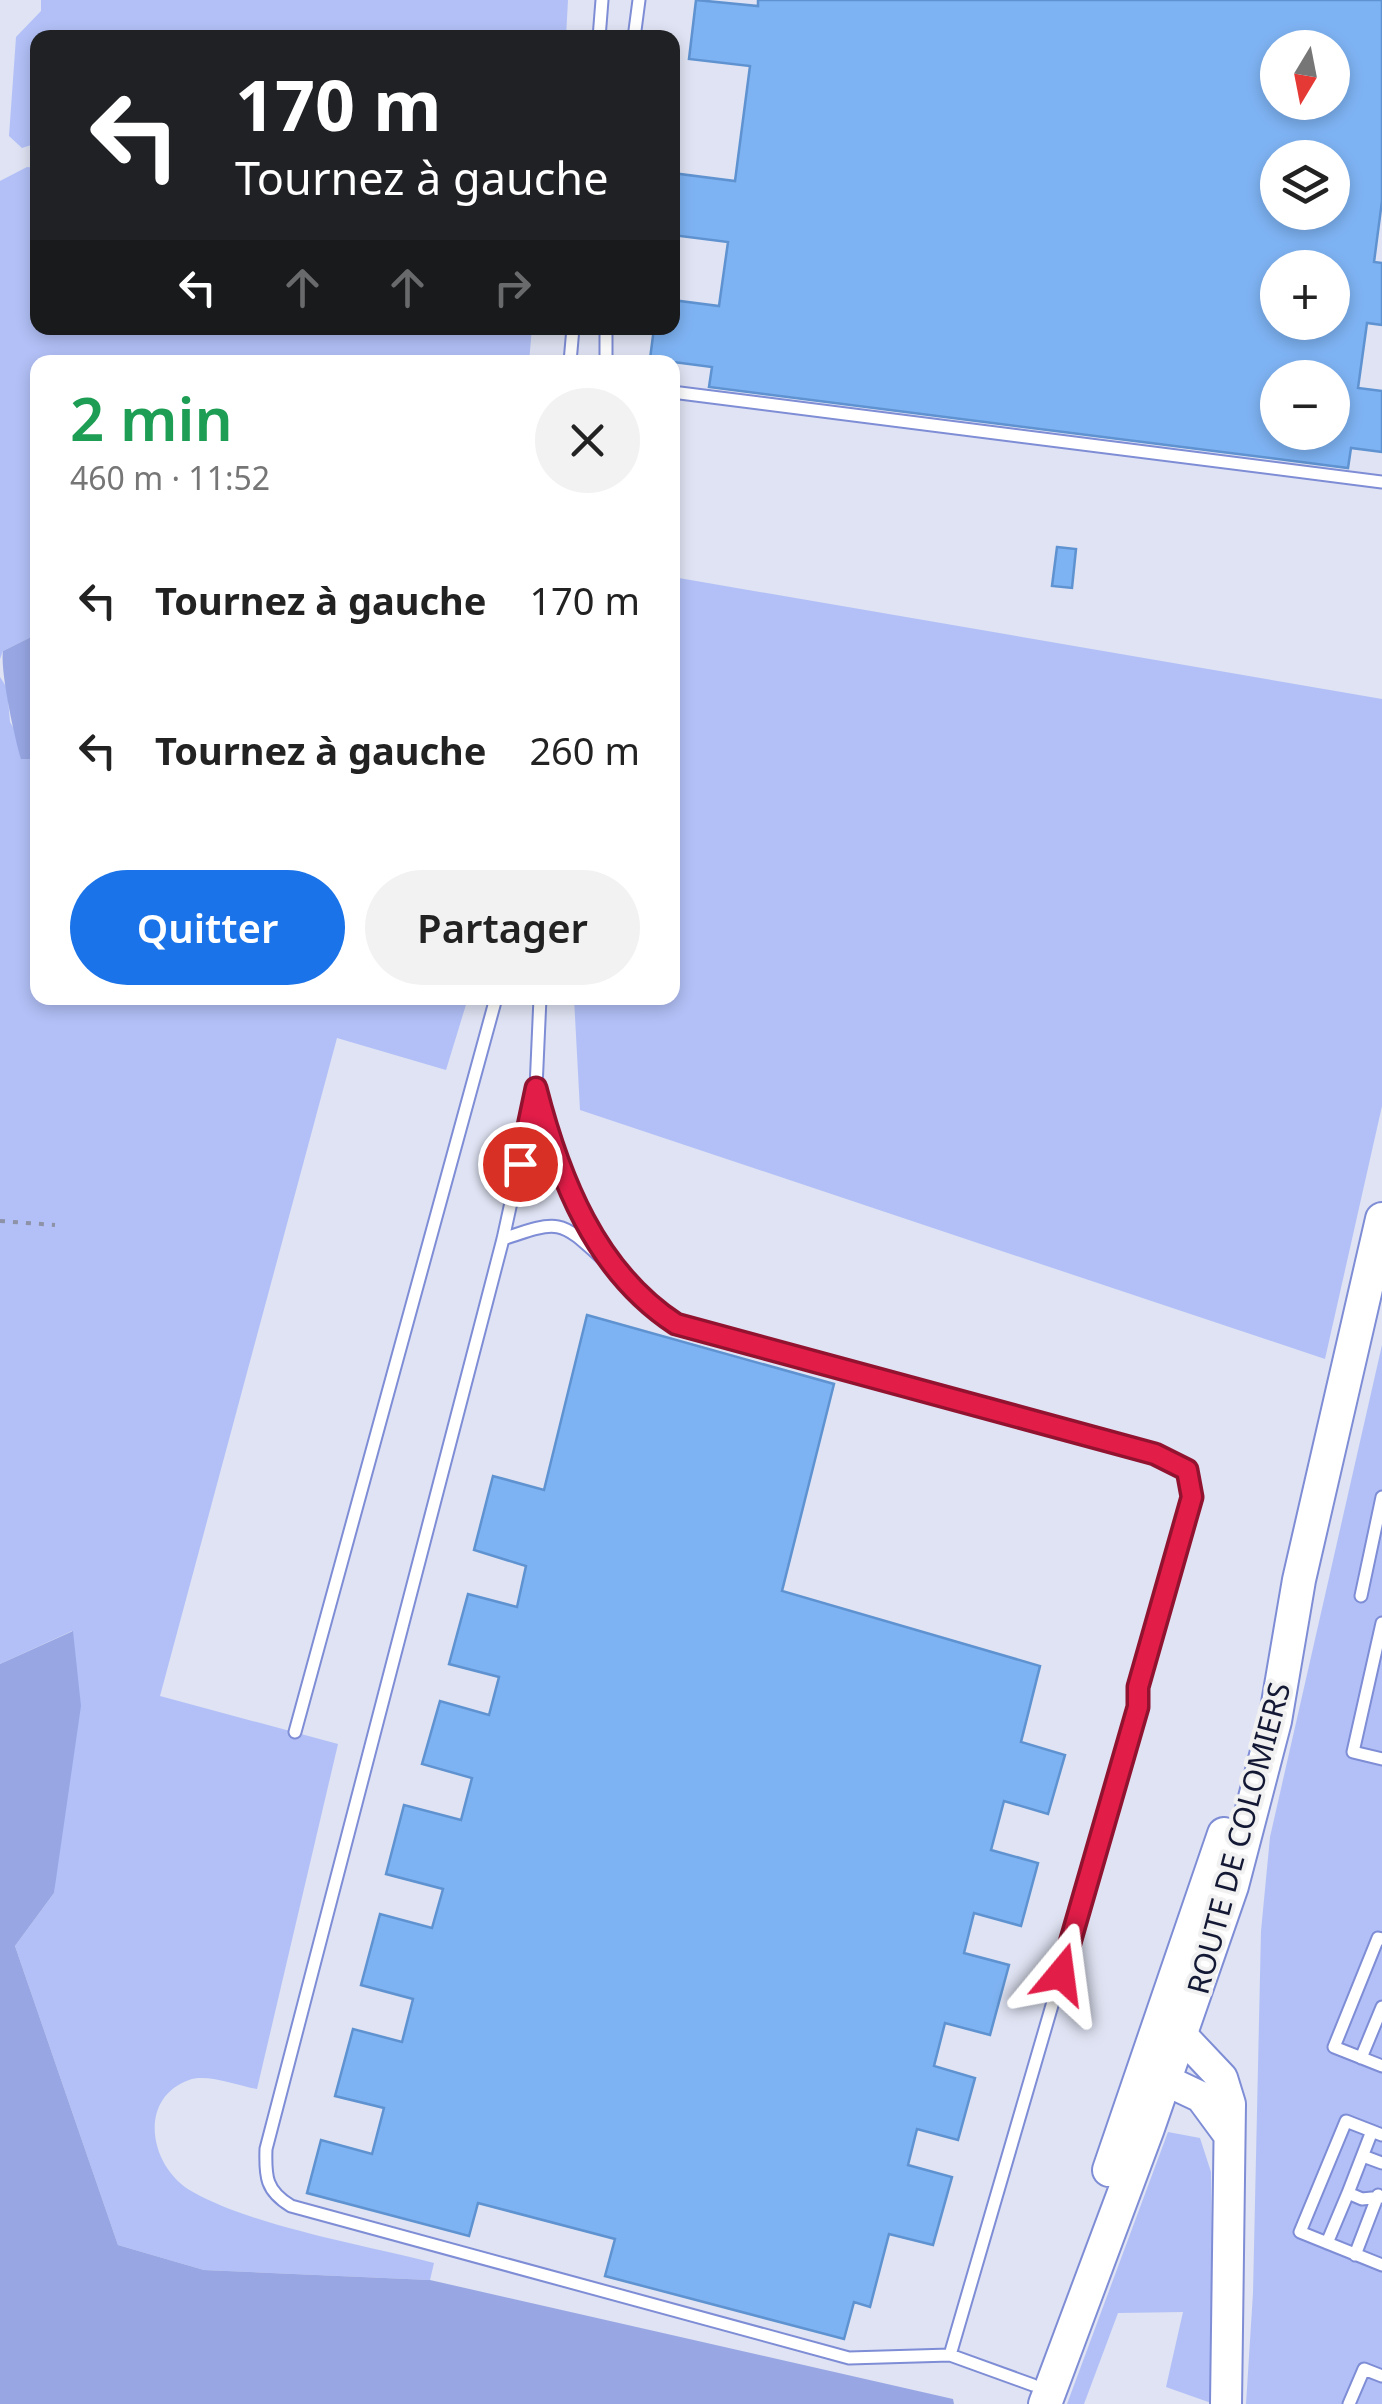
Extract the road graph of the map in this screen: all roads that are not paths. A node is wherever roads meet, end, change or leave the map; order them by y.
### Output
1 (602, 0) edge
2 (639, 0) edge
3 (600, 30) edge
4 (635, 30) edge
5 (680, 393) edge
6 (1382, 482) edge
7 (494, 1005) edge
8 (540, 1005) edge
9 (536, 1088) junction
10 (1382, 1218) edge
11 (503, 1239) junction
12 (615, 1270) junction
13 (1382, 1497) edge
14 (1361, 1596) dead end
15 (1382, 1623) edge
16 (1378, 1660) edge
17 (295, 1732) dead end
18 (1382, 1758) edge
19 (1382, 1939) edge
20 (1382, 2007) edge
21 (1169, 2054) junction
22 (1361, 2058) junction
23 (1382, 2066) edge
24 (1377, 2133) edge
25 (1229, 2136) junction
26 (1363, 2156) junction
27 (1382, 2163) edge
28 (1348, 2193) junction
29 (1380, 2196) edge
30 (1327, 2244) junction
31 (1355, 2254) junction
32 (1382, 2266) edge
33 (950, 2354) junction
34 (1382, 2376) edge
35 (1035, 2398) edge
36 (1226, 2404) edge
37 (1349, 2404) edge

1 - 3 lane
2 - 4 lane
5 - 6 lane
7 - 17 lane
8 - 9 lane
9 - 11 lane
9 - 12 lane
10 - 21 main road, ROUTE DE COLOMIERS
11 - 12 lane
11 - 33 lane
12 - 33 lane
13 - 14 lane
15 - 16 lane
16 - 18 lane
19 - 22 lane
20 - 22 lane
21 - 25 street
21 - 25 street
21 - 35 main road, ROUTE DE COLOMIERS
22 - 23 lane
24 - 26 lane
24 - 30 lane
25 - 36 street
26 - 27 lane
26 - 28 lane
28 - 29 lane
28 - 30 lane
29 - 31 lane
30 - 31 lane
31 - 32 lane
33 - 35 lane
34 - 37 lane

